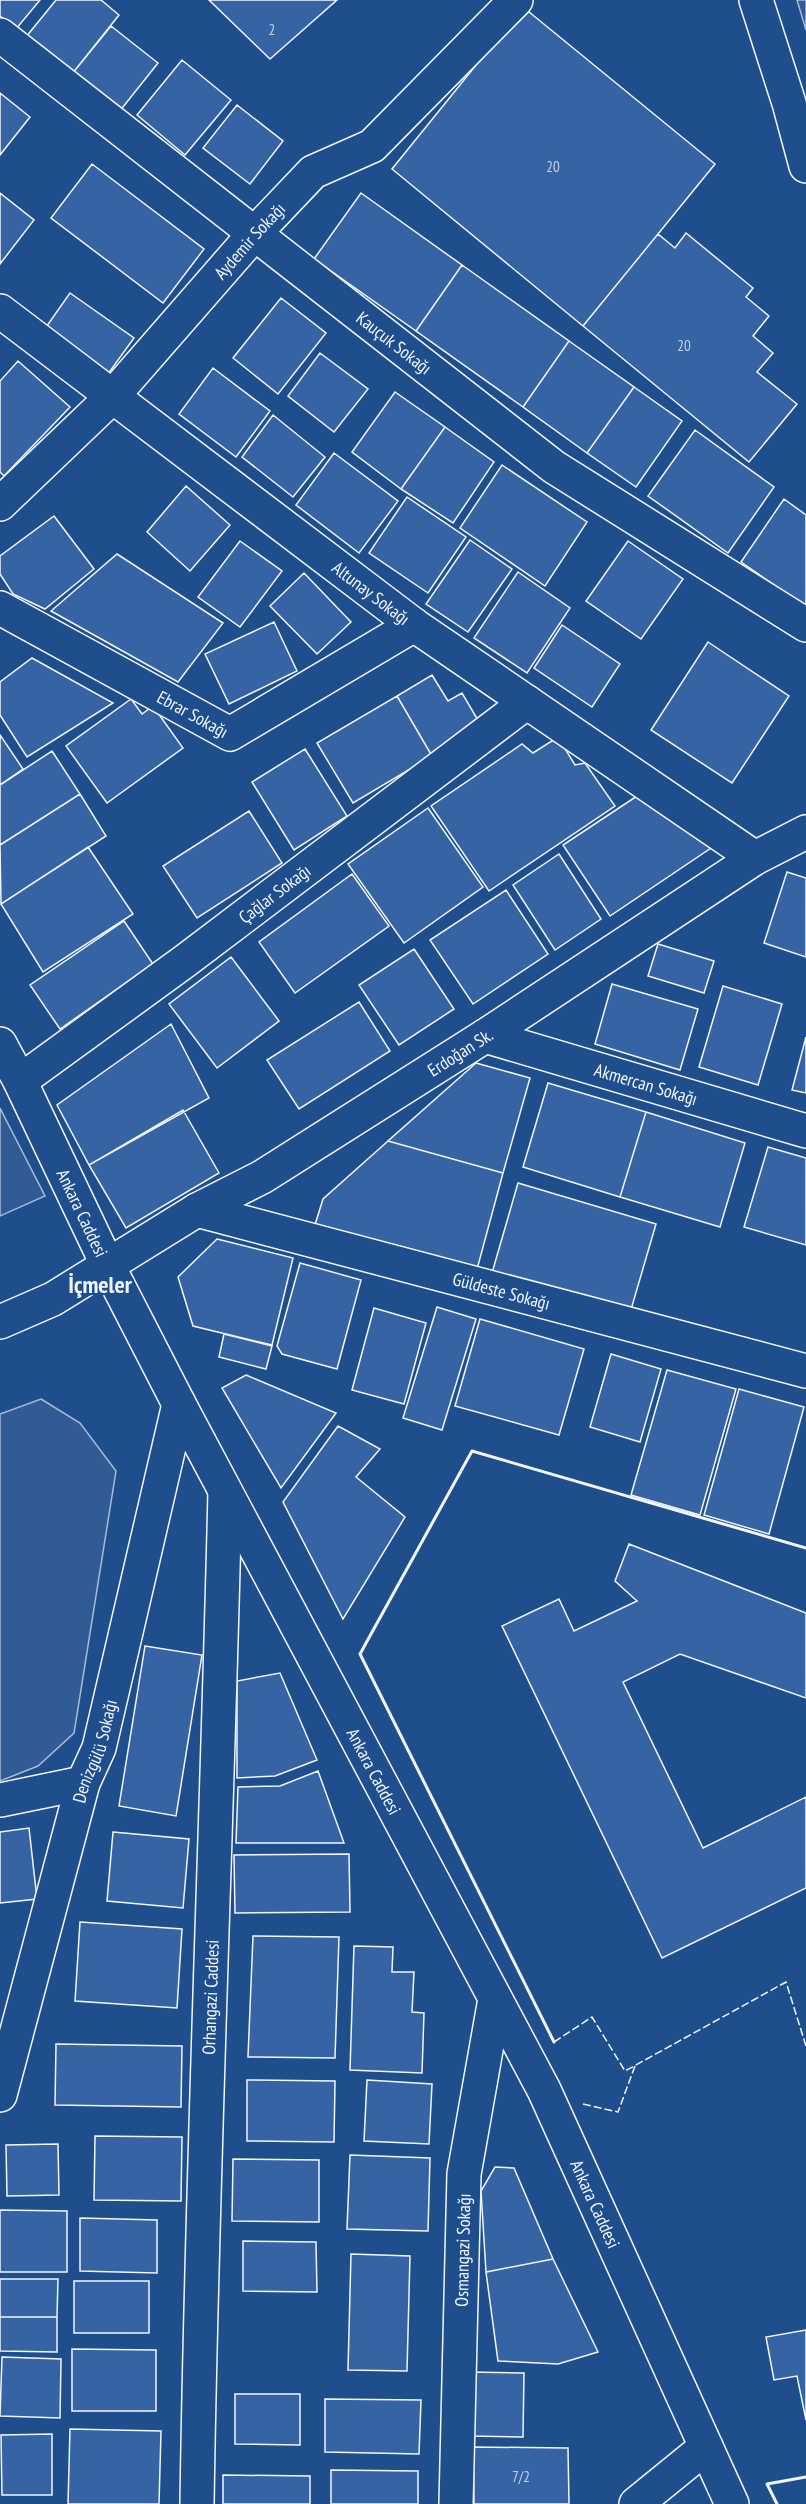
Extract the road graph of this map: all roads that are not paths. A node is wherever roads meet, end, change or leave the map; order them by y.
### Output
1 (516, 0) edge
2 (756, 0) edge
3 (0, 35) edge
4 (797, 116) edge
5 (806, 166) edge
6 (255, 233) junction
7 (0, 311) edge
8 (112, 397) junction
9 (0, 504) edge
10 (0, 608) edge
11 (414, 625) junction
12 (806, 625) edge
13 (527, 702) junction
14 (806, 832) edge
15 (755, 858) junction
16 (485, 1036) junction
17 (0, 1044) edge
18 (20, 1081) junction
19 (806, 1131) edge
20 (197, 1210) junction
21 (107, 1264) junction
22 (0, 1322) edge
23 (806, 1371) edge
24 (179, 1404) junction
25 (225, 1491) junction
26 (83, 1782) junction
27 (0, 1800) edge
28 (495, 2000) junction
29 (0, 2095) edge
30 (706, 2447) junction
31 (197, 2504) edge
32 (456, 2504) edge
33 (636, 2504) edge
34 (732, 2504) edge

1 - 6 street, Aydemir Sokağı
2 - 4 street
3 - 6 street, Kauçuk Sokağı
4 - 5 street
6 - 8 street, Aydemir Sokağı
6 - 12 street, Kauçuk Sokağı
7 - 8 street, Altunay Sokağı
8 - 9 street, Aydemir Sokağı
8 - 11 street, Altunay Sokağı
10 - 11 street, Ebrar Sokağı
11 - 13 street, Altunay Sokağı
13 - 15 street, Altunay Sokağı
13 - 18 street, Çağlar Sokağı
14 - 15 street, Erdoğan Sk.
15 - 16 street, Erdoğan Sk.
16 - 19 street, Akmercan Sokağı
16 - 20 street, Erdoğan Sk.
17 - 18 street, Ankara Caddesi
18 - 21 street, Ankara Caddesi
20 - 21 street, Erdoğan Sk.
20 - 23 street, Güldeste Sokağı
21 - 22 street, Erdoğan Sk.
21 - 24 street, Ankara Caddesi
24 - 25 street, Ankara Caddesi
24 - 26 street, Denizgülü Sokağı
25 - 28 street, Ankara Caddesi
25 - 31 street, Orhangazi Caddesi
26 - 27 street
26 - 29 street, Denizgülü Sokağı
28 - 30 street, Ankara Caddesi
28 - 32 street, Osmangazi Sokağı
30 - 33 street
30 - 34 street, Ankara Caddesi

